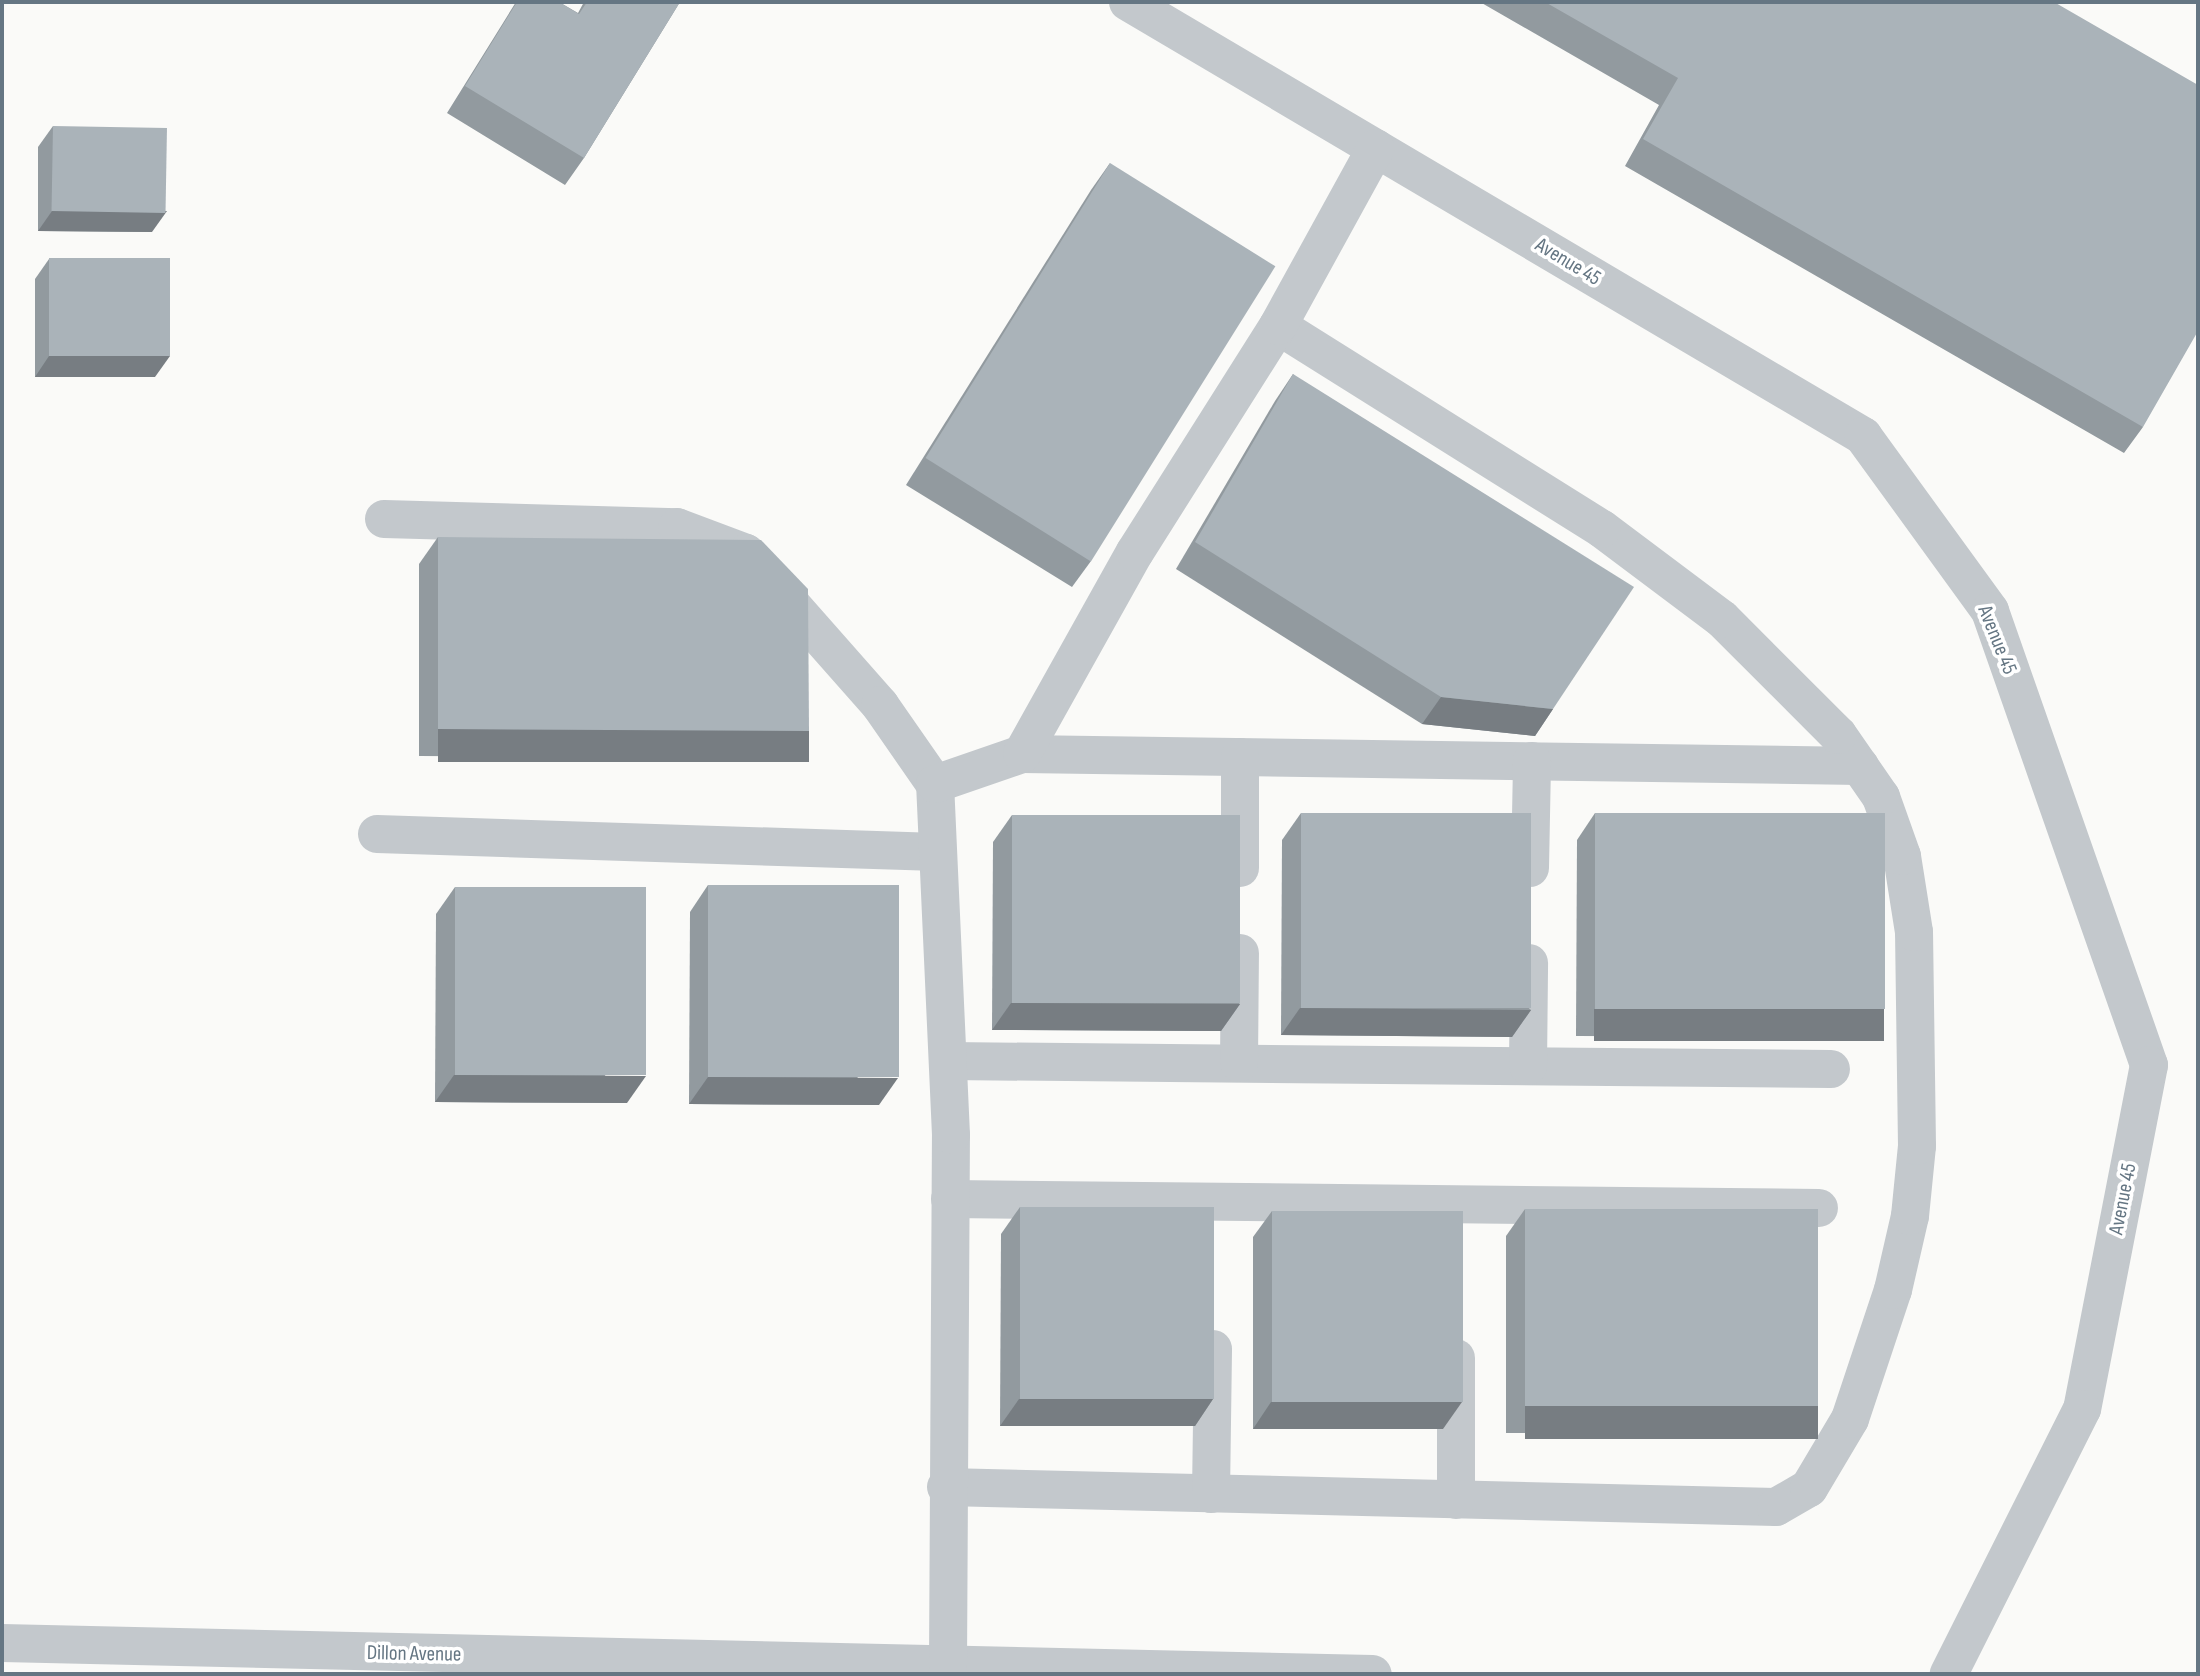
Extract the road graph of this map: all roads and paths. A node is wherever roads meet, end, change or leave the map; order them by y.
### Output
1 (1128, 2) edge
2 (1376, 148) junction
3 (1278, 326) junction
4 (384, 519) dead end
5 (1022, 754) junction
6 (1240, 757) junction
7 (1532, 761) junction
8 (1860, 766) junction
9 (935, 784) junction
10 (377, 834) dead end
11 (937, 852) junction
12 (948, 1061) junction
13 (1239, 1063) junction
14 (1528, 1066) junction
15 (1831, 1069) dead end
16 (950, 1199) junction
17 (1214, 1202) junction
18 (1456, 1204) junction
19 (1819, 1208) edge
20 (1214, 1244) edge
21 (1456, 1244) edge
22 (1213, 1313) edge
23 (1456, 1325) edge
24 (946, 1487) junction
25 (1211, 1494) junction
26 (1456, 1500) junction
27 (2, 1643) edge
28 (948, 1665) junction
29 (1373, 1674) edge
30 (1949, 1674) edge

1 - 2 street, Avenue 45
2 - 3 street
2 - 30 street, Avenue 45
3 - 5 street
3 - 8 street
4 - 9 street
5 - 6 street
5 - 9 street
6 - 7 street
6 - 13 street
7 - 8 street
7 - 14 street
8 - 26 street
9 - 11 street
10 - 11 street
11 - 12 street
12 - 13 street
12 - 16 street
13 - 14 street
14 - 15 street
16 - 17 street
16 - 24 street
17 - 18 street
17 - 20 street
18 - 19 street
18 - 21 street
22 - 25 street
23 - 26 street
24 - 25 street
24 - 28 street
25 - 26 street
27 - 28 street, Dillon Avenue
28 - 29 street, Dillon Avenue

